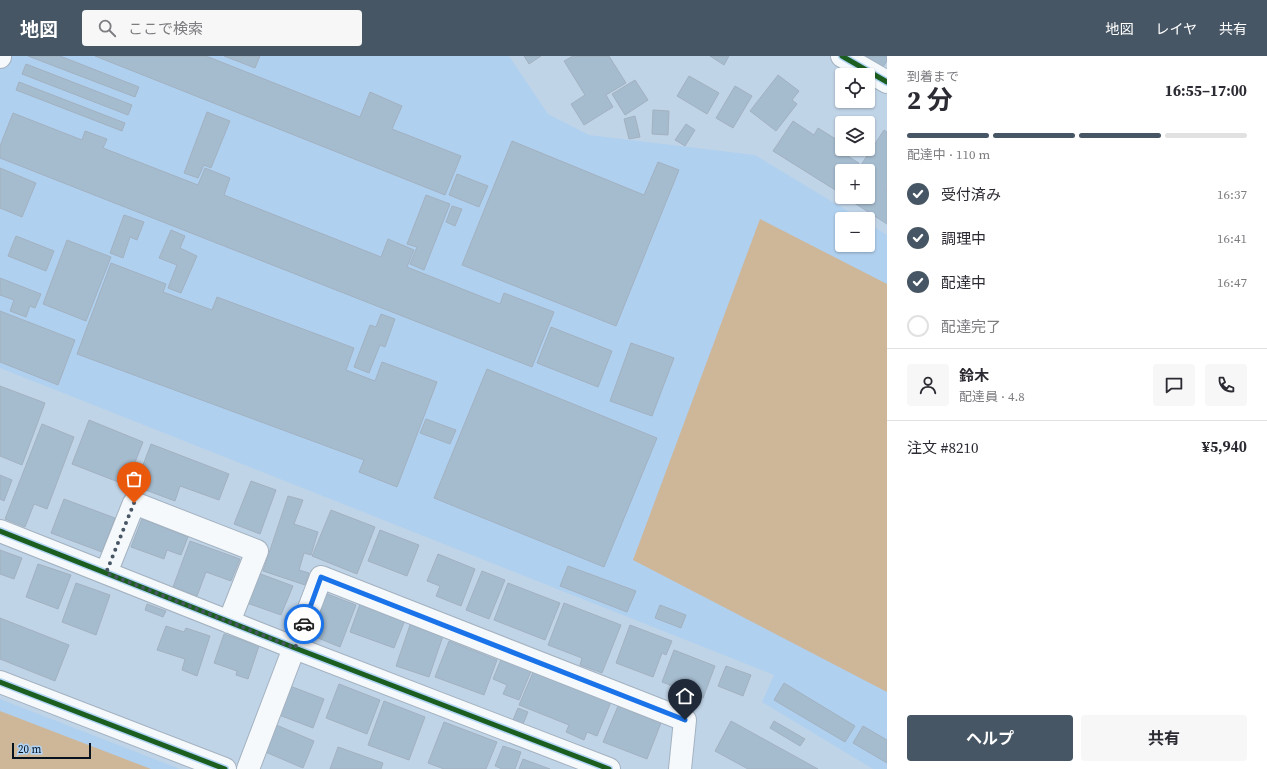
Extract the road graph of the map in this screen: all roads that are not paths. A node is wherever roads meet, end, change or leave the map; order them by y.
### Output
1 (842, 56) edge
2 (887, 82) edge
3 (0, 531) edge
4 (106, 573) junction
5 (229, 622) junction
6 (295, 648) junction
7 (0, 682) edge
8 (225, 769) edge
9 (248, 769) edge
10 (609, 769) edge
11 (680, 769) edge

1 - 2 street
3 - 4 street
4 - 5 street
4 - 5 street
5 - 6 street
6 - 9 street
6 - 10 street
6 - 11 street
7 - 8 street

